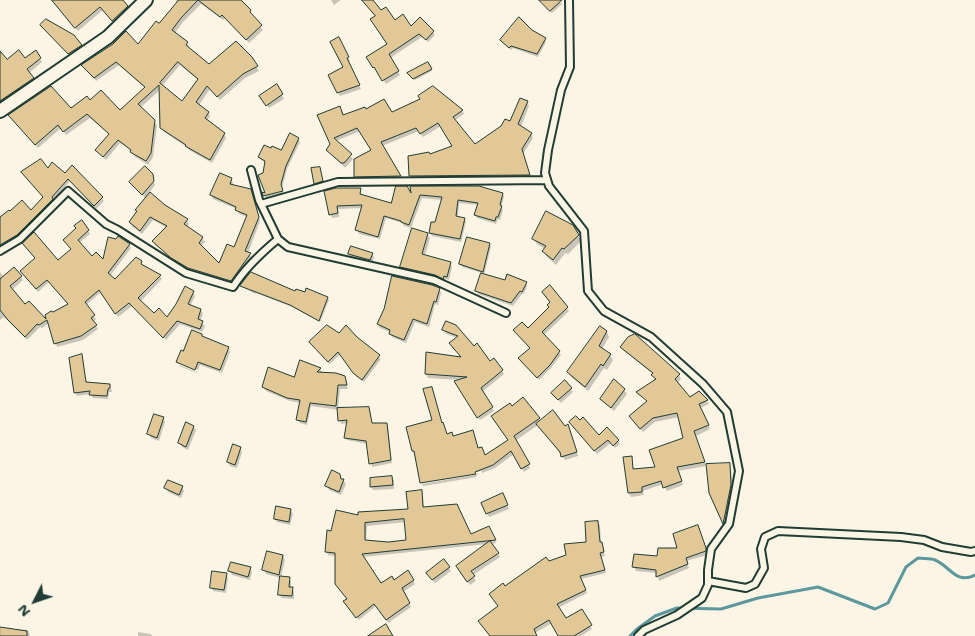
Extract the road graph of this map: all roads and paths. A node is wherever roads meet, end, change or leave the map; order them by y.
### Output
1 (146, 0) edge
2 (569, 0) edge
3 (0, 111) edge
4 (251, 170) dead end
5 (547, 180) junction
6 (261, 204) junction
7 (278, 239) junction
8 (0, 251) edge
9 (506, 313) dead end
10 (975, 551) edge
11 (708, 581) junction
12 (638, 636) edge

1 - 3 street
2 - 5 lane
4 - 6 lane
5 - 6 lane
5 - 11 lane
6 - 7 lane
7 - 8 lane
7 - 9 lane
10 - 11 lane
11 - 12 lane

